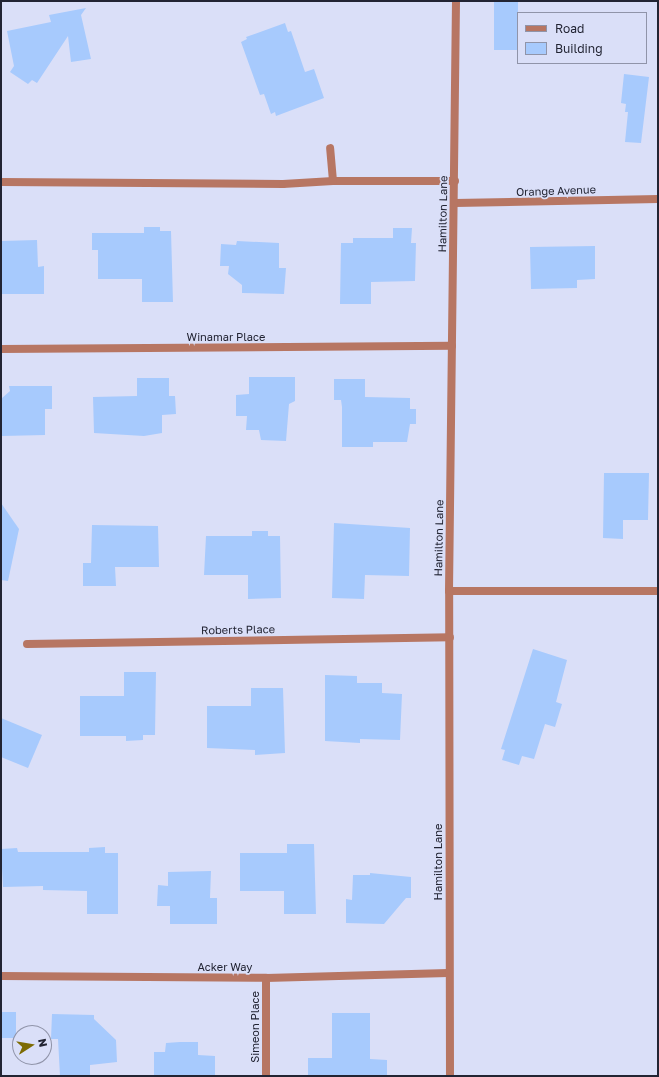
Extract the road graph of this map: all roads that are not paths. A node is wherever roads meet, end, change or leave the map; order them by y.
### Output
1 (456, 1) edge
2 (330, 148) dead end
3 (333, 181) junction
4 (455, 181) junction
5 (1, 182) edge
6 (658, 199) edge
7 (455, 204) junction
8 (452, 346) junction
9 (1, 349) edge
10 (449, 591) junction
11 (658, 591) edge
12 (450, 637) junction
13 (27, 644) dead end
14 (448, 973) junction
15 (1, 976) edge
16 (266, 978) junction
17 (266, 1076) edge
18 (450, 1076) edge

1 - 4 street, Hamilton Lane
2 - 3 street
3 - 4 street
3 - 5 street
4 - 7 street, Hamilton Lane
6 - 7 street, Orange Avenue
7 - 8 street, Hamilton Lane
8 - 9 street, Winamar Place
8 - 10 street, Hamilton Lane
10 - 11 street
10 - 12 street, Hamilton Lane
12 - 13 street, Roberts Place
12 - 14 street, Hamilton Lane
14 - 16 street, Acker Way
14 - 18 street, Hamilton Lane
15 - 16 street, Acker Way
16 - 17 street, Simeon Place

